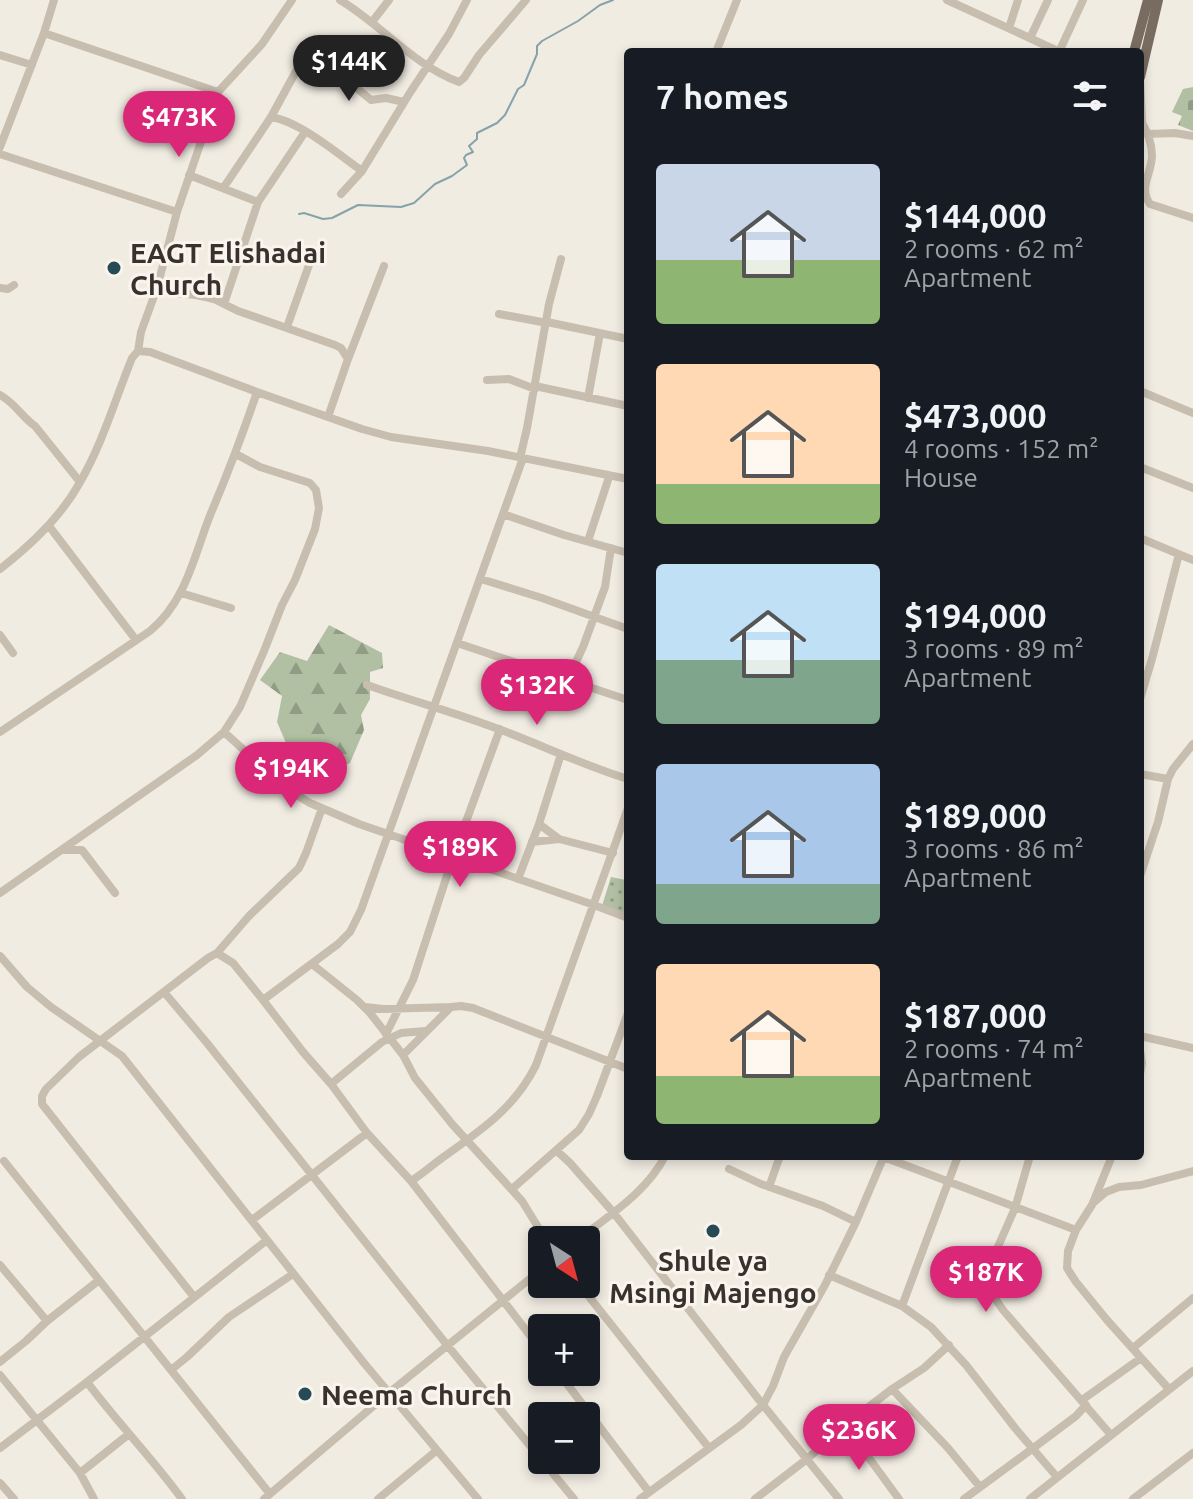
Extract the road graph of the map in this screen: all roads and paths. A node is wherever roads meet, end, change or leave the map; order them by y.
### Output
1 (54, 0) edge
2 (292, 0) edge
3 (340, 0) edge
4 (389, 0) edge
5 (465, 0) edge
6 (526, 0) edge
7 (737, 0) edge
8 (947, 0) edge
9 (1018, 0) edge
10 (1048, 0) edge
11 (1083, 0) edge
12 (1148, 0) edge
13 (1158, 0) edge
14 (968, 5) edge
15 (372, 22) junction
16 (1009, 28) junction
17 (44, 33) junction
18 (1030, 38) junction
19 (312, 42) dead end
20 (718, 48) edge
21 (1051, 48) edge
22 (1059, 48) edge
23 (1135, 48) edge
24 (0, 55) edge
25 (1144, 60) edge
26 (303, 61) junction
27 (32, 65) junction
28 (427, 67) junction
29 (218, 92) junction
30 (404, 102) junction
31 (271, 117) junction
32 (1144, 127) edge
33 (305, 132) junction
34 (1147, 134) junction
35 (1193, 136) edge
36 (0, 147) edge
37 (0, 154) edge
38 (362, 171) junction
39 (189, 175) junction
40 (224, 187) junction
41 (341, 194) dead end
42 (258, 202) junction
43 (177, 212) junction
44 (1193, 218) edge
45 (314, 251) dead end
46 (561, 259) dead end
47 (384, 266) dead end
48 (14, 285) dead end
49 (0, 288) edge
50 (157, 288) junction
51 (224, 304) junction
52 (499, 314) dead end
53 (547, 323) junction
54 (287, 327) junction
55 (600, 333) junction
56 (624, 338) edge
57 (138, 351) junction
58 (348, 359) junction
59 (487, 380) dead end
60 (535, 388) junction
61 (257, 392) junction
62 (1144, 393) edge
63 (0, 395) edge
64 (588, 398) junction
65 (624, 405) edge
66 (1193, 413) edge
67 (328, 417) junction
68 (236, 454) junction
69 (521, 458) junction
70 (1144, 469) edge
71 (609, 477) junction
72 (624, 479) edge
73 (80, 482) junction
74 (1193, 488) edge
75 (503, 514) junction
76 (49, 526) junction
77 (1144, 540) edge
78 (588, 541) junction
79 (611, 548) junction
80 (624, 552) edge
81 (1179, 554) junction
82 (1193, 560) edge
83 (0, 569) edge
84 (481, 579) junction
85 (181, 593) junction
86 (231, 608) dead end
87 (593, 617) junction
88 (624, 628) edge
89 (0, 635) edge
90 (136, 640) junction
91 (457, 643) junction
92 (13, 653) dead end
93 (568, 679) junction
94 (367, 685) dead end
95 (1144, 686) edge
96 (624, 699) edge
97 (435, 706) junction
98 (500, 729) junction
99 (0, 732) edge
100 (224, 732) junction
101 (1193, 744) edge
102 (561, 754) junction
103 (1144, 775) edge
104 (624, 778) edge
105 (1168, 779) junction
106 (322, 808) junction
107 (624, 820) edge
108 (539, 824) junction
109 (389, 835) junction
110 (559, 839) junction
111 (532, 842) junction
112 (64, 850) junction
113 (1144, 852) edge
114 (613, 853) junction
115 (453, 857) junction
116 (518, 879) junction
117 (0, 893) edge
118 (115, 893) dead end
119 (594, 905) junction
120 (624, 916) edge
121 (217, 953) junction
122 (0, 956) edge
123 (312, 964) junction
124 (164, 992) junction
125 (263, 1000) junction
126 (365, 1007) junction
127 (451, 1007) junction
128 (400, 1008) junction
129 (624, 1024) edge
130 (426, 1031) junction
131 (388, 1036) junction
132 (545, 1037) junction
133 (1144, 1037) edge
134 (99, 1041) junction
135 (1193, 1048) edge
136 (403, 1055) junction
137 (609, 1063) junction
138 (624, 1068) edge
139 (331, 1084) junction
140 (367, 1133) junction
141 (467, 1141) junction
142 (557, 1151) junction
143 (663, 1160) edge
144 (779, 1160) edge
145 (881, 1160) edge
146 (893, 1160) edge
147 (956, 1160) edge
148 (1029, 1160) edge
149 (1110, 1160) edge
150 (4, 1161) dead end
151 (729, 1169) dead end
152 (1193, 1171) edge
153 (312, 1175) junction
154 (411, 1181) junction
155 (948, 1182) junction
156 (769, 1187) junction
157 (512, 1189) junction
158 (1092, 1205) junction
159 (1015, 1208) junction
160 (613, 1212) junction
161 (252, 1220) junction
162 (856, 1222) junction
163 (537, 1226) edge
164 (596, 1226) edge
165 (1076, 1230) junction
166 (267, 1240) junction
167 (0, 1265) edge
168 (293, 1274) junction
169 (829, 1275) junction
170 (528, 1280) edge
171 (98, 1281) junction
172 (194, 1297) junction
173 (590, 1298) edge
174 (1193, 1298) edge
175 (503, 1300) junction
176 (902, 1306) junction
177 (47, 1321) junction
178 (528, 1333) edge
179 (144, 1337) junction
180 (447, 1345) junction
181 (949, 1345) junction
182 (1133, 1348) junction
183 (1141, 1358) junction
184 (0, 1362) edge
185 (171, 1370) junction
186 (1193, 1371) edge
187 (0, 1375) edge
188 (87, 1382) junction
189 (568, 1386) edge
190 (892, 1389) junction
191 (1169, 1389) junction
192 (390, 1392) junction
193 (1084, 1402) junction
194 (763, 1405) junction
195 (37, 1420) junction
196 (845, 1425) junction
197 (129, 1434) junction
198 (1111, 1435) junction
199 (0, 1448) edge
200 (709, 1448) junction
201 (1032, 1449) junction
202 (436, 1451) junction
203 (1193, 1453) edge
204 (807, 1459) junction
205 (80, 1473) junction
206 (1057, 1477) junction
207 (0, 1483) edge
208 (980, 1487) junction
209 (645, 1496) edge
210 (267, 1497) edge
211 (757, 1498) edge
212 (14, 1499) edge
213 (94, 1499) edge
214 (182, 1499) edge
215 (378, 1499) edge
216 (478, 1499) edge
217 (574, 1499) edge
218 (840, 1499) edge
219 (899, 1499) edge
220 (964, 1499) edge
221 (1030, 1499) edge
222 (1133, 1499) edge

1 - 17 street
2 - 29 street
3 - 15 street
4 - 15 street
5 - 28 street
6 - 28 street
7 - 20 street
8 - 14 street
9 - 16 street
10 - 18 street
11 - 22 street
12 - 23 main road
13 - 25 main road
14 - 16 street
15 - 28 street
16 - 18 street
17 - 27 street
17 - 29 street
18 - 21 street
19 - 26 street
24 - 27 street
26 - 30 street
26 - 31 street
27 - 36 street
28 - 30 street
29 - 39 street
30 - 38 street
31 - 33 street
31 - 40 street
32 - 34 street
33 - 38 street
33 - 42 street
34 - 35 street
34 - 44 street
37 - 43 street
38 - 41 street
39 - 40 street
39 - 43 street
40 - 42 street
42 - 51 street
43 - 50 street
45 - 54 street
46 - 53 street
47 - 58 street
48 - 49 street
50 - 51 street
50 - 57 street
51 - 54 street
52 - 53 street
53 - 55 street
53 - 60 street
54 - 58 street
55 - 56 street
55 - 64 street
57 - 61 street
57 - 73 street
58 - 67 street
59 - 60 street
60 - 64 street
60 - 69 street
61 - 67 street
61 - 68 street
62 - 66 street
63 - 73 street
64 - 65 street
67 - 69 street
68 - 85 street
68 - 100 street
69 - 71 street
69 - 75 street
70 - 74 street
71 - 72 street
71 - 78 street
73 - 76 street
75 - 78 street
75 - 84 street
76 - 83 street
76 - 90 street
77 - 81 street
78 - 79 street
79 - 80 street
79 - 87 street
81 - 82 street
81 - 95 street
84 - 87 street
84 - 91 street
85 - 86 street
85 - 90 street
87 - 88 street
87 - 93 street
89 - 92 street
90 - 99 street
91 - 93 street
91 - 97 street
93 - 96 street
94 - 97 street
97 - 98 street
97 - 109 street
98 - 102 street
98 - 115 street
100 - 106 street
100 - 112 street
101 - 105 street
102 - 104 street
102 - 108 street
103 - 105 street
105 - 113 street
106 - 109 street
106 - 121 street
107 - 114 street
108 - 110 street
108 - 111 street
109 - 115 street
109 - 123 street
110 - 111 street
110 - 114 street
111 - 116 street
112 - 117 street
112 - 118 street
114 - 119 street
115 - 116 street
115 - 128 street
116 - 119 street
119 - 120 street
119 - 132 street
121 - 124 street
121 - 125 street
122 - 134 street
123 - 125 street
123 - 126 street
124 - 134 street
124 - 153 street
125 - 139 street
126 - 128 street
126 - 131 street
127 - 128 street
127 - 130 street
127 - 132 street
128 - 131 street
129 - 137 street
130 - 131 street
130 - 136 street
131 - 136 street
131 - 139 street
132 - 137 street
132 - 141 street
133 - 135 street
134 - 161 street
134 - 172 street
136 - 141 street
137 - 138 street
137 - 142 street
139 - 140 street
140 - 153 street
140 - 154 street
141 - 154 street
141 - 157 street
142 - 157 street
142 - 160 street
143 - 160 street
144 - 156 street
145 - 162 street
146 - 155 street
147 - 155 street
148 - 159 street
149 - 158 street
150 - 171 street
151 - 156 street
152 - 158 street
153 - 161 street
153 - 180 street
154 - 175 street
155 - 159 street
155 - 176 street
156 - 162 street
157 - 163 street
158 - 165 street
159 - 165 street
159 - 193 street
160 - 164 street
160 - 194 street
161 - 166 street
162 - 169 street
165 - 182 street
166 - 168 street
166 - 172 street
167 - 177 street
168 - 185 street
168 - 192 street
169 - 176 street
169 - 194 street
170 - 175 street
171 - 177 street
171 - 179 street
172 - 179 street
173 - 200 street
174 - 182 street
175 - 178 street
175 - 180 street
176 - 181 street
177 - 184 street
179 - 185 street
179 - 188 street
180 - 192 street
180 - 217 street
181 - 190 street
181 - 201 street
182 - 183 street
183 - 191 street
183 - 193 street
185 - 210 street
186 - 191 street
187 - 195 street
188 - 195 street
188 - 197 street
189 - 209 street
190 - 196 street
190 - 208 street
191 - 198 street
192 - 202 street
192 - 210 street
193 - 198 street
193 - 201 street
194 - 200 street
194 - 204 street
195 - 199 street
195 - 205 street
196 - 204 street
196 - 219 street
197 - 205 street
197 - 214 street
198 - 206 street
200 - 209 street
201 - 206 street
201 - 208 street
202 - 215 street
202 - 216 street
203 - 222 street
204 - 211 street
204 - 218 street
205 - 213 street
206 - 221 street
207 - 212 street
208 - 220 street

